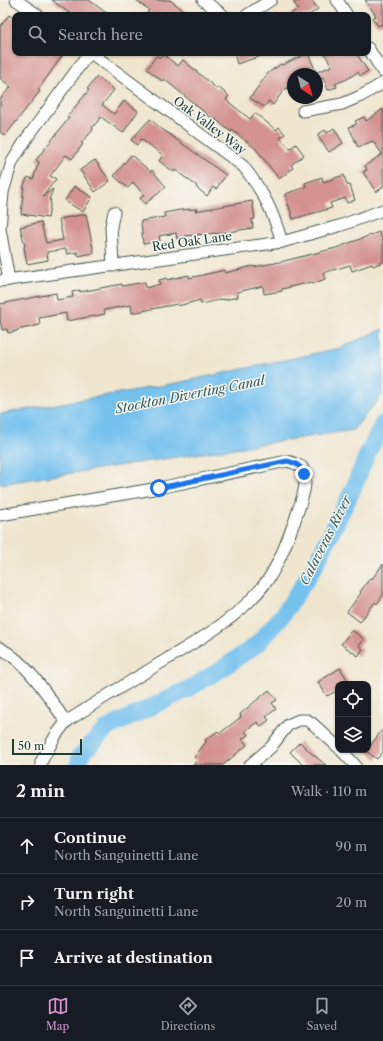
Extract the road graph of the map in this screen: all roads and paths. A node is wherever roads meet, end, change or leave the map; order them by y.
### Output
1 (16, 0) edge
2 (203, 0) edge
3 (270, 0) edge
4 (337, 0) edge
5 (34, 12) edge
6 (218, 12) edge
7 (252, 12) edge
8 (345, 12) edge
9 (371, 53) edge
10 (88, 56) edge
11 (94, 56) edge
12 (383, 72) edge
13 (383, 84) edge
14 (303, 111) dead end
15 (383, 210) edge
16 (114, 212) dead end
17 (282, 242) junction
18 (113, 266) junction
19 (4, 281) edge
20 (0, 515) edge
21 (0, 648) edge
22 (66, 722) junction
23 (335, 744) edge
24 (344, 753) edge
25 (41, 765) edge
26 (250, 765) edge
27 (355, 765) edge

1 - 5 street
2 - 6 street
3 - 7 street
4 - 8 street
9 - 12 street
10 - 19 street
11 - 17 street, Oak Valley Way
13 - 14 street
15 - 17 street, Red Oak Lane
16 - 18 street
17 - 18 street, Red Oak Lane
18 - 19 street, Red Oak Lane
20 - 22 street
21 - 22 street
22 - 25 street
23 - 26 street
24 - 27 street

